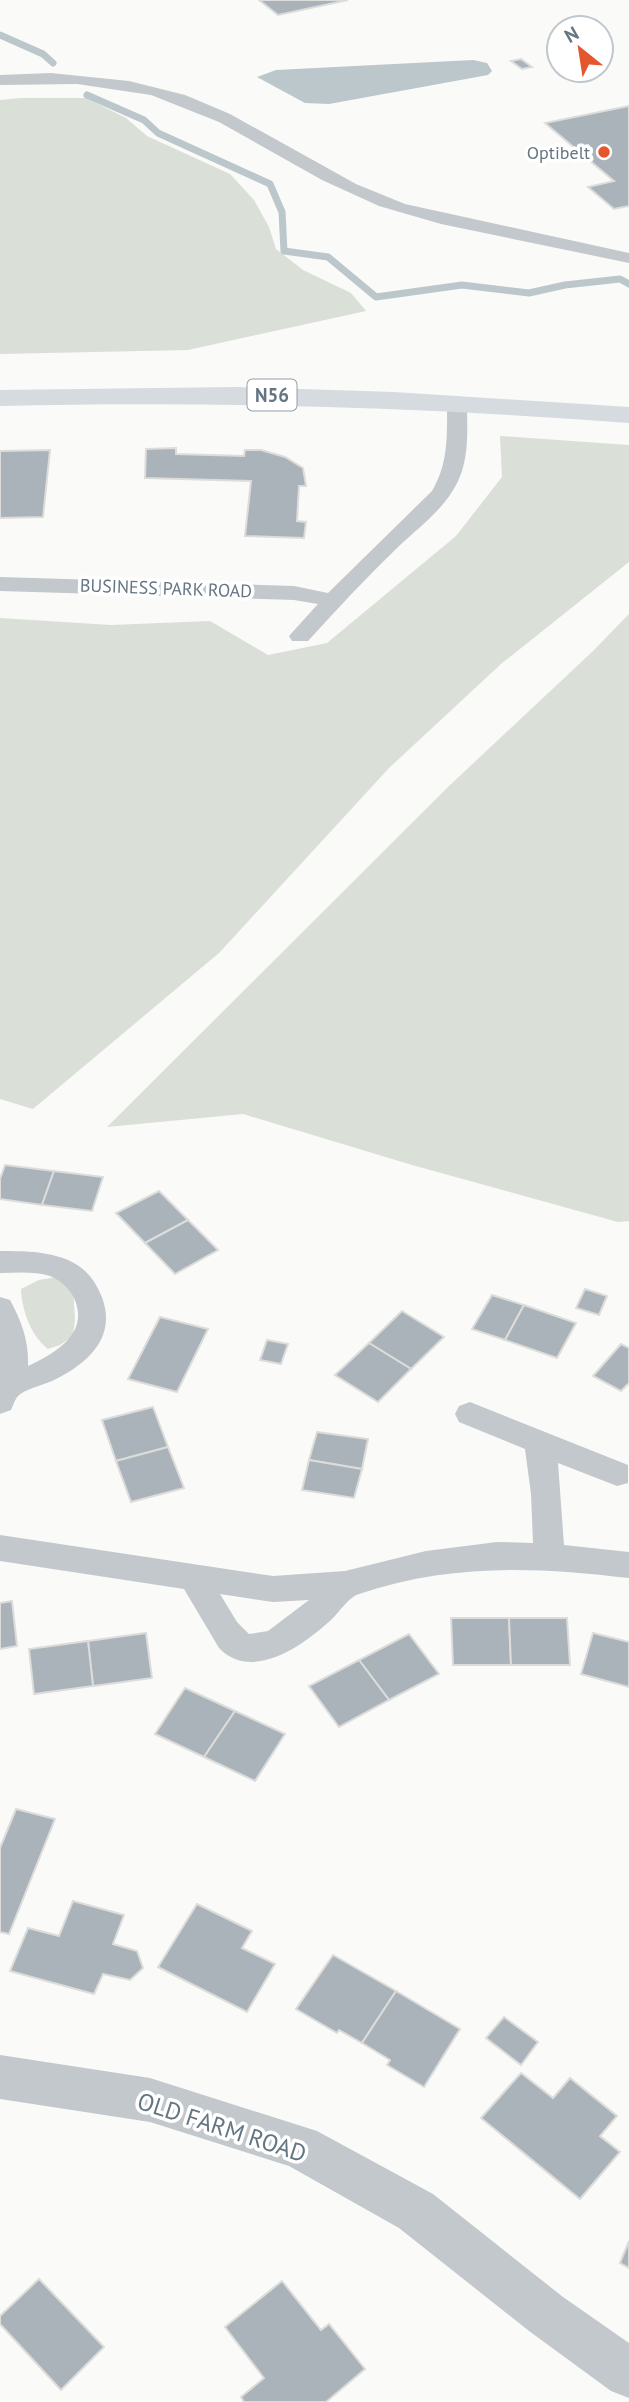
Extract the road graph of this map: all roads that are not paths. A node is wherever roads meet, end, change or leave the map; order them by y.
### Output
1 (0, 80) edge
2 (629, 258) edge
3 (0, 398) edge
4 (457, 402) junction
5 (629, 415) edge
6 (0, 584) edge
7 (332, 600) junction
8 (300, 636) dead end
9 (0, 1262) edge
10 (0, 1308) edge
11 (6, 1394) edge
12 (470, 1414) dead end
13 (540, 1444) junction
14 (617, 1474) dead end
15 (0, 1548) edge
16 (549, 1556) junction
17 (629, 1565) edge
18 (195, 1579) junction
19 (345, 1584) junction
20 (0, 2077) edge
21 (629, 2373) edge

1 - 2 street
3 - 4 main road, N56
4 - 5 main road, N56
4 - 7 street
6 - 7 street, BUSINESS PARK ROAD
7 - 8 street
9 - 11 street
10 - 11 street
12 - 13 street
13 - 14 street
13 - 16 street
15 - 18 street
16 - 17 street
16 - 19 street
18 - 19 street
18 - 19 street
20 - 21 street, OLD FARM ROAD

